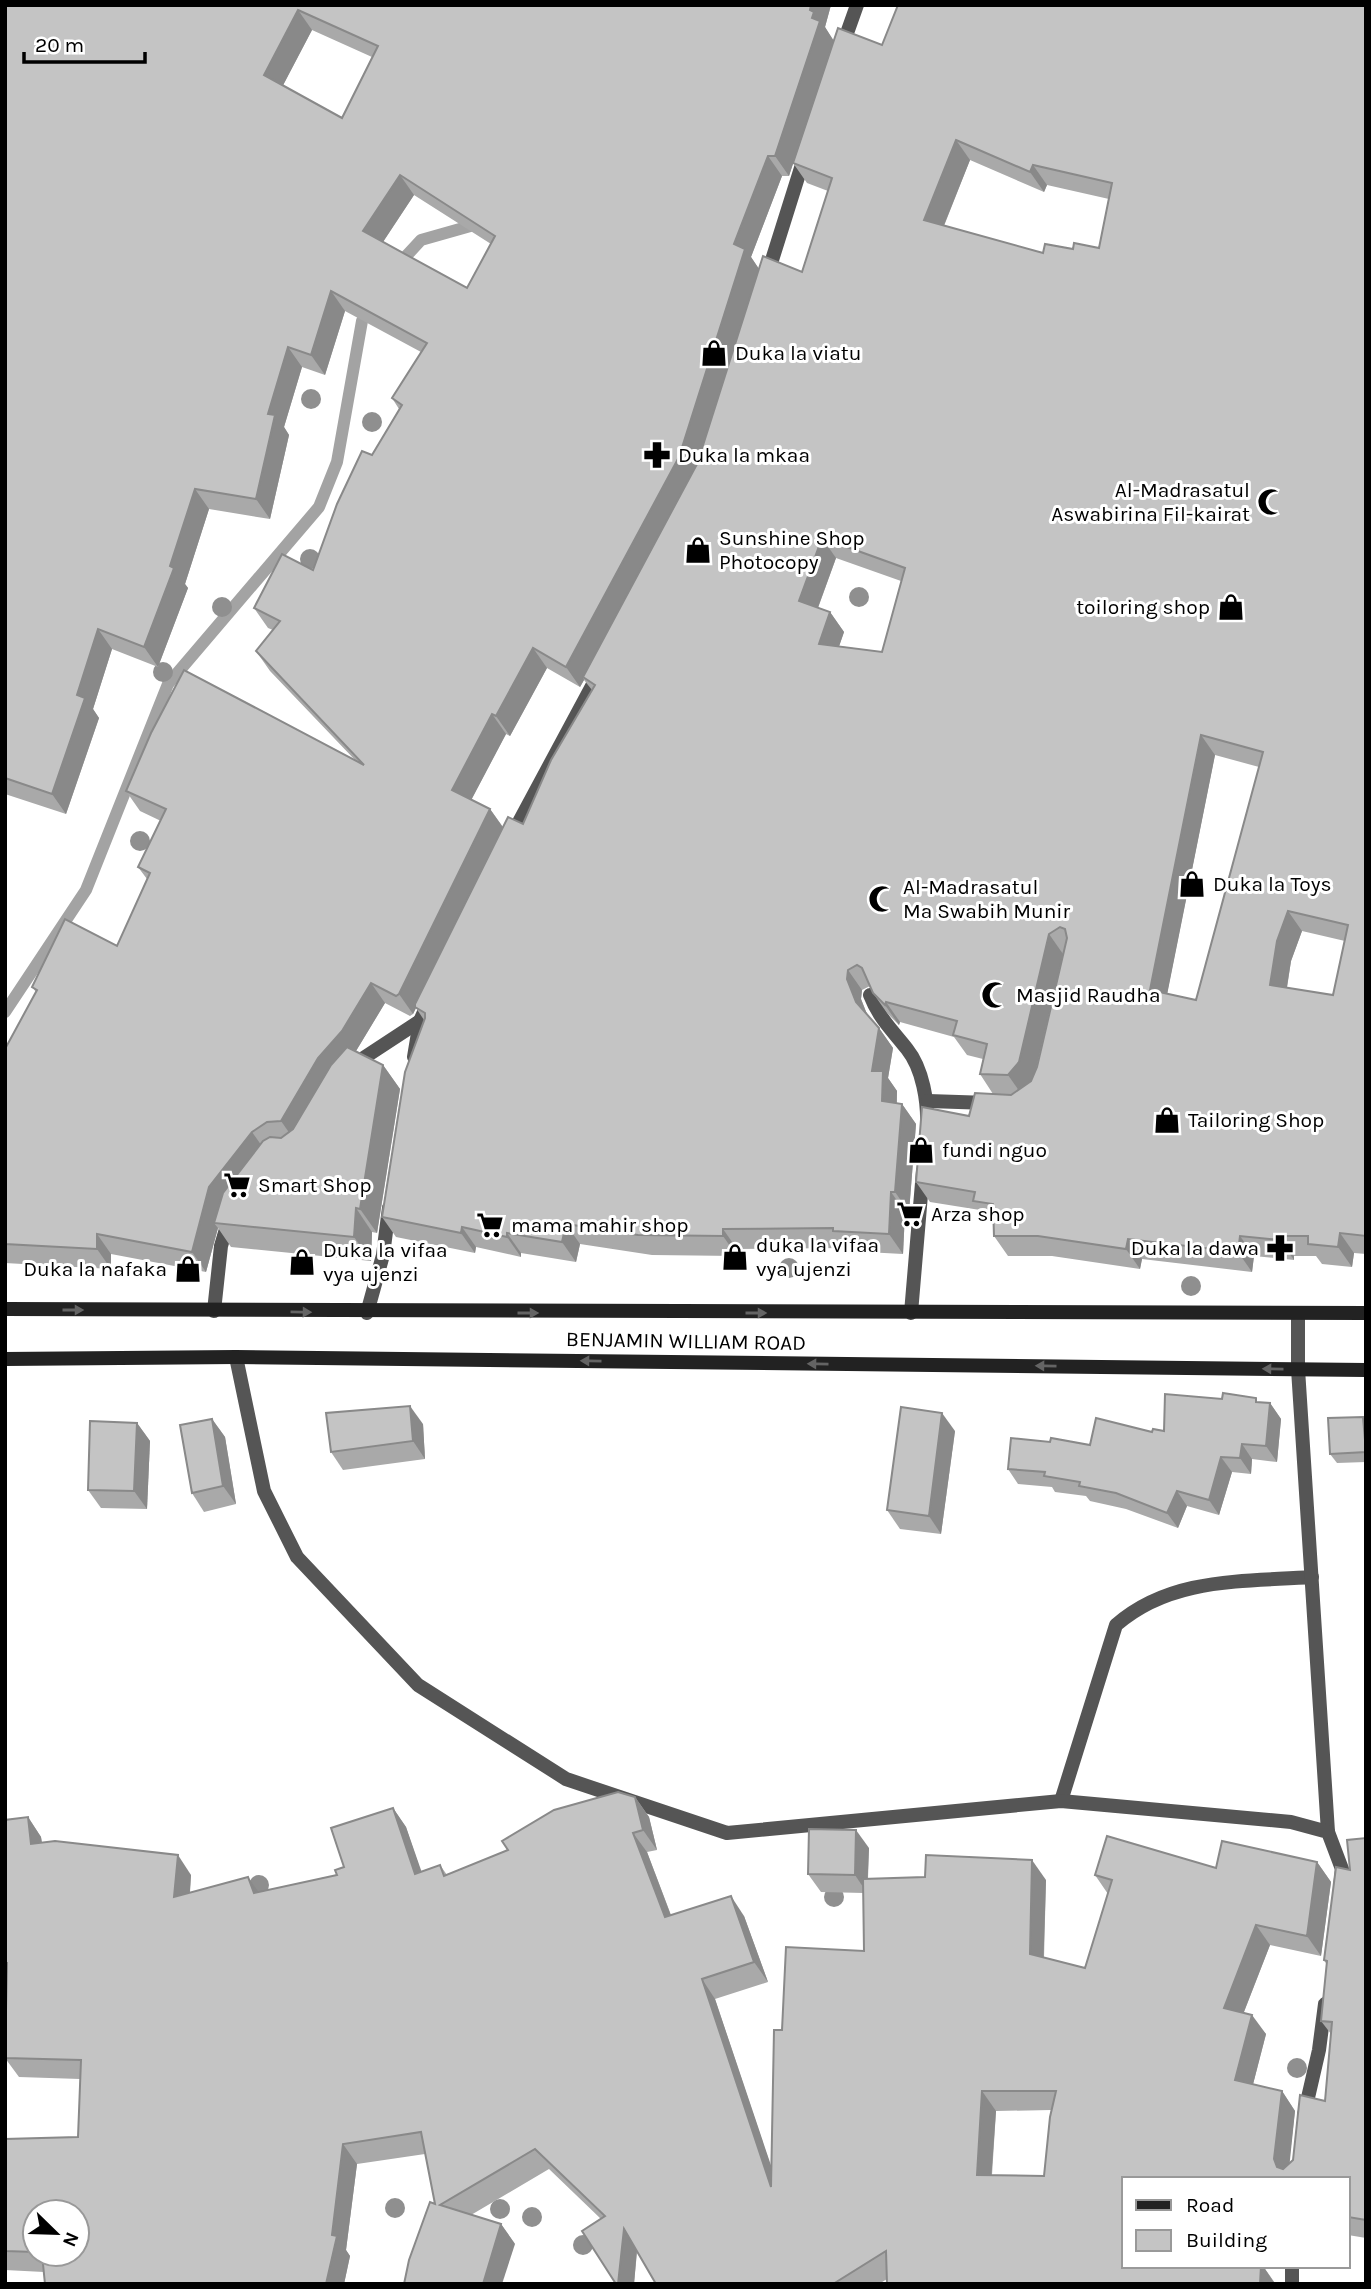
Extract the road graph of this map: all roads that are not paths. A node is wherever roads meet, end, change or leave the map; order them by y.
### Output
1 (857, 5) edge
2 (836, 64) edge
3 (811, 138) edge
4 (761, 296) edge
5 (604, 662) edge
6 (503, 852) edge
7 (437, 984) edge
8 (870, 995) edge
9 (420, 1021) junction
10 (411, 1073) edge
11 (340, 1083) edge
12 (928, 1101) junction
13 (1011, 1104) edge
14 (392, 1189) edge
15 (237, 1205) edge
16 (5, 1310) edge
17 (214, 1311) junction
18 (367, 1313) junction
19 (911, 1313) junction
20 (1298, 1313) junction
21 (1366, 1313) edge
22 (236, 1357) junction
23 (5, 1359) edge
24 (1298, 1369) junction
25 (1366, 1370) edge
26 (1312, 1577) junction
27 (1060, 1801) junction
28 (1328, 1832) junction
29 (1337, 1908) edge
30 (1327, 1985) edge
31 (1301, 2129) edge

1 - 2 street
3 - 4 street
5 - 6 street
7 - 9 street
8 - 12 street
9 - 10 street
9 - 11 street
12 - 13 street
12 - 19 street
14 - 18 street
15 - 17 street
16 -> 17 main road, BENJAMIN WILLIAM ROAD
17 -> 18 main road, BENJAMIN WILLIAM ROAD
18 -> 19 main road, BENJAMIN WILLIAM ROAD
19 - 20 main road, BENJAMIN WILLIAM ROAD
20 - 21 main road, BENJAMIN WILLIAM ROAD
20 - 24 street
22 - 23 main road, BENJAMIN WILLIAM ROAD
24 -> 22 main road, BENJAMIN WILLIAM ROAD
22 - 27 street
24 - 25 main road, BENJAMIN WILLIAM ROAD
24 - 26 street
26 - 27 street
26 - 28 street
27 - 28 street
28 - 29 street
30 - 31 street

